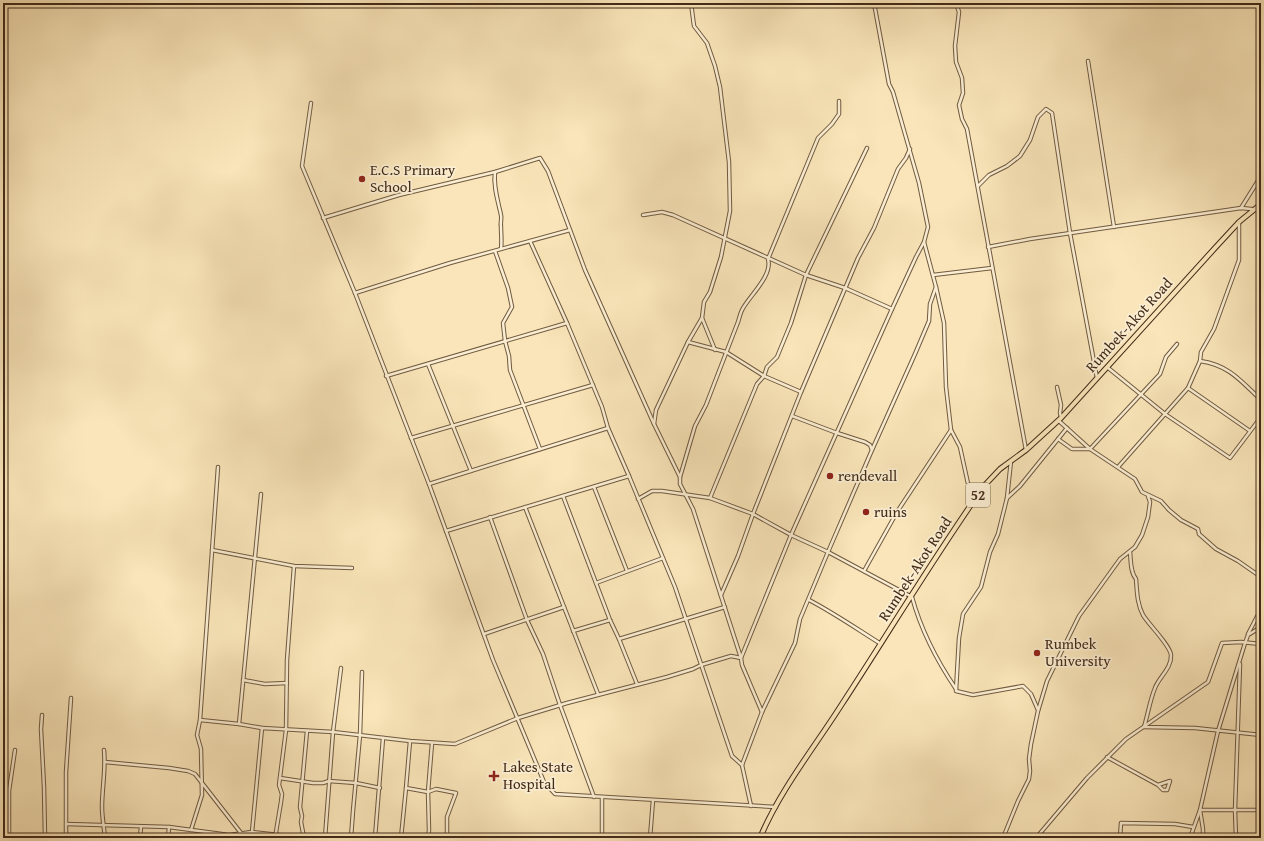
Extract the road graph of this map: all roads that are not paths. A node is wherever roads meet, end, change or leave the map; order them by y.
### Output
1 (691, 3) edge
2 (874, 3) edge
3 (956, 3) edge
4 (1088, 61) dead end
5 (840, 101) dead end
6 (311, 103) dead end
7 (867, 148) dead end
8 (910, 149) junction
9 (495, 172) junction
10 (1261, 176) edge
11 (977, 187) junction
12 (1261, 204) edge
13 (1241, 208) junction
14 (1254, 210) junction
15 (1261, 210) edge
16 (643, 215) dead end
17 (323, 218) junction
18 (1239, 222) junction
19 (1114, 227) junction
20 (570, 230) junction
21 (1070, 234) junction
22 (725, 238) junction
23 (530, 241) junction
24 (924, 242) junction
25 (988, 247) junction
26 (501, 249) junction
27 (495, 251) junction
28 (768, 258) junction
29 (992, 268) junction
30 (806, 275) junction
31 (933, 275) junction
32 (936, 287) junction
33 (845, 288) junction
34 (355, 293) junction
35 (892, 309) junction
36 (702, 318) junction
37 (567, 323) junction
38 (505, 341) junction
39 (688, 342) junction
40 (1177, 344) dead end
41 (716, 350) junction
42 (726, 352) junction
43 (1200, 361) junction
44 (428, 363) junction
45 (1107, 367) junction
46 (386, 376) junction
47 (764, 376) junction
48 (1097, 378) junction
49 (593, 385) junction
50 (1057, 387) dead end
51 (1188, 388) junction
52 (801, 392) junction
53 (1140, 394) junction
54 (1261, 400) edge
55 (524, 405) junction
56 (1165, 414) junction
57 (792, 416) junction
58 (1261, 418) edge
59 (1060, 419) junction
60 (654, 424) junction
61 (452, 426) junction
62 (608, 428) junction
63 (1067, 428) junction
64 (950, 430) junction
65 (1250, 431) junction
66 (837, 433) junction
67 (411, 438) junction
68 (1058, 439) junction
69 (540, 449) junction
70 (1090, 449) junction
71 (872, 450) junction
72 (1026, 450) junction
73 (1011, 461) junction
74 (218, 467) dead end
75 (1118, 467) junction
76 (471, 470) junction
77 (629, 476) junction
78 (680, 477) junction
79 (429, 484) junction
80 (594, 487) junction
81 (260, 494) dead end
82 (685, 494) junction
83 (563, 496) junction
84 (1148, 496) junction
85 (638, 498) junction
86 (710, 498) junction
87 (1007, 498) junction
88 (972, 502) junction
89 (524, 507) junction
90 (753, 514) junction
91 (490, 517) junction
92 (446, 531) junction
93 (791, 535) junction
94 (212, 550) junction
95 (828, 552) junction
96 (1130, 552) junction
97 (664, 558) junction
98 (254, 559) junction
99 (294, 566) junction
100 (352, 568) dead end
101 (627, 571) junction
102 (864, 571) junction
103 (1261, 576) edge
104 (596, 583) junction
105 (721, 596) junction
106 (912, 596) junction
107 (809, 600) junction
108 (564, 607) junction
109 (725, 607) junction
110 (1261, 609) edge
111 (686, 618) junction
112 (527, 620) junction
113 (610, 620) junction
114 (1261, 627) edge
115 (573, 632) junction
116 (484, 634) junction
117 (1248, 635) junction
118 (619, 639) junction
119 (1245, 643) junction
120 (881, 644) junction
121 (1261, 644) edge
122 (741, 658) junction
123 (1240, 660) junction
124 (701, 664) junction
125 (341, 668) dead end
126 (362, 672) dead end
127 (243, 680) junction
128 (287, 684) junction
129 (637, 684) junction
130 (956, 689) junction
131 (598, 694) junction
132 (71, 698) dead end
133 (560, 705) junction
134 (1038, 711) junction
135 (762, 712) junction
136 (42, 715) dead end
137 (518, 718) junction
138 (200, 720) junction
139 (239, 724) junction
140 (1144, 727) junction
141 (262, 728) junction
142 (286, 730) junction
143 (307, 731) junction
144 (1218, 731) junction
145 (333, 732) junction
146 (1238, 734) junction
147 (360, 735) junction
148 (1261, 735) edge
149 (383, 738) junction
150 (410, 741) junction
151 (432, 743) junction
152 (15, 750) dead end
153 (104, 750) dead end
154 (1106, 757) junction
155 (105, 762) junction
156 (742, 765) junction
157 (280, 778) junction
158 (303, 782) junction
159 (329, 782) junction
160 (356, 783) junction
161 (203, 784) junction
162 (1158, 785) junction
163 (380, 788) junction
164 (406, 788) junction
165 (428, 792) junction
166 (594, 797) junction
167 (602, 797) junction
168 (653, 800) junction
169 (751, 806) junction
170 (776, 807) junction
171 (1200, 810) junction
172 (1235, 810) junction
173 (1261, 810) edge
174 (66, 824) junction
175 (104, 826) junction
176 (141, 826) junction
177 (169, 827) junction
178 (1193, 827) junction
179 (191, 830) junction
180 (252, 832) junction
181 (241, 834) junction
182 (275, 836) edge
183 (9, 838) edge
184 (45, 838) edge
185 (66, 838) edge
186 (105, 838) edge
187 (140, 838) edge
188 (168, 838) edge
189 (251, 838) edge
190 (305, 838) edge
191 (325, 838) edge
192 (351, 838) edge
193 (375, 838) edge
194 (401, 838) edge
195 (428, 838) edge
196 (447, 838) edge
197 (602, 838) edge
198 (650, 838) edge
199 (760, 838) edge
200 (1003, 838) edge
201 (1036, 838) edge
202 (1120, 838) edge
203 (1190, 838) edge
204 (1204, 838) edge
205 (1236, 838) edge

1 - 22 street
2 - 8 street
3 - 11 street
4 - 19 street
5 - 28 street
6 - 17 street
7 - 30 street
8 - 24 street
8 - 33 street
9 - 17 street
9 - 20 street
9 - 26 street
10 - 13 street
11 - 21 street
11 - 25 street
12 - 14 main road, Rumbek-Akot Road / 52
13 - 14 street
13 - 19 street
14 - 15 street
14 - 18 main road, Rumbek-Akot Road / 52
16 - 22 street
17 - 34 street
18 - 43 street
18 - 45 main road, Rumbek-Akot Road / 52
19 - 21 street
20 - 23 street
20 - 60 street
21 - 25 street
21 - 48 street
22 - 28 street
22 - 36 street
23 - 26 street
23 - 37 street
24 - 31 street
24 - 35 street
25 - 29 street
26 - 27 street
27 - 34 street
27 - 38 street
28 - 30 street
28 - 42 street
29 - 31 street
29 - 72 street
30 - 33 street
30 - 47 street
31 - 32 street
32 - 64 street
32 - 71 street
33 - 35 street
33 - 52 street
34 - 46 street
35 - 66 street
36 - 39 street
36 - 41 street
37 - 38 street
37 - 49 street
38 - 44 street
38 - 55 street
39 - 41 street
39 - 60 street
40 - 53 street
41 - 42 street
42 - 47 street
42 - 78 street
43 - 51 street
43 - 54 street
44 - 46 street
44 - 61 street
45 - 48 main road, Rumbek-Akot Road / 52
45 - 53 street
46 - 67 street
47 - 52 street
47 - 86 street
48 - 59 main road, Rumbek-Akot Road / 52
49 - 55 street
49 - 62 street
50 - 59 street
51 - 56 street
51 - 65 street
52 - 57 street
53 - 56 street
53 - 70 street
55 - 61 street
55 - 69 street
56 - 65 street
56 - 75 street
57 - 66 street
57 - 90 street
58 - 65 street
59 - 63 street
59 - 72 main road, Rumbek-Akot Road / 52
60 - 78 street
61 - 67 street
61 - 76 street
62 - 69 street
62 - 77 street
63 - 68 street
63 - 70 street
64 - 88 street
64 - 102 street
66 - 71 street
66 - 93 street
67 - 79 street
68 - 70 street
68 - 87 street
69 - 76 street
70 - 75 street
71 - 95 street
72 - 73 main road, Rumbek-Akot Road / 52
73 - 87 street
73 - 88 main road, Rumbek-Akot Road / 52
74 - 94 street
75 - 84 street
76 - 79 street
77 - 80 street
77 - 85 street
78 - 82 street
79 - 92 street
80 - 83 street
80 - 101 street
81 - 98 street
82 - 85 street
82 - 86 street
82 - 105 street
83 - 89 street
83 - 104 street
84 - 96 street
84 - 103 street
85 - 97 street
86 - 90 street
87 - 130 street
88 - 106 main road, Rumbek-Akot Road / 52
89 - 91 street
89 - 108 street
90 - 93 street
90 - 105 street
91 - 92 street
91 - 112 street
92 - 116 street
93 - 95 street
93 - 122 street
94 - 98 street
94 - 138 street
95 - 102 street
95 - 107 street
96 - 134 street
96 - 140 street
97 - 101 street
97 - 111 street
98 - 99 street
98 - 127 street
99 - 100 street
99 - 128 street
101 - 104 street
102 - 106 street
104 - 113 street
105 - 109 street
106 - 120 main road, Rumbek-Akot Road / 52
106 - 130 street
107 - 120 street
107 - 135 street
108 - 112 street
108 - 115 street
109 - 111 street
109 - 122 street
110 - 117 street
111 - 118 street
111 - 124 street
112 - 116 street
112 - 133 street
113 - 115 street
113 - 118 street
114 - 117 street
115 - 131 street
116 - 137 street
117 - 119 street
118 - 129 street
119 - 121 street
119 - 123 street
119 - 140 street
120 - 170 main road, Rumbek-Akot Road / 52
122 - 124 street
122 - 135 street
123 - 144 street
123 - 146 street
124 - 129 street
124 - 156 street
125 - 145 street
126 - 147 street
127 - 128 street
127 - 139 street
128 - 142 street
129 - 131 street
130 - 134 street
131 - 133 street
132 - 174 street
133 - 137 street
133 - 166 street
134 - 200 street
135 - 156 street
136 - 184 street
137 - 151 street
137 - 166 street
138 - 139 street
138 - 161 street
139 - 141 street
140 - 144 street
140 - 154 street
141 - 142 street
141 - 180 street
142 - 143 street
142 - 157 street
143 - 145 street
143 - 158 street
144 - 146 street
144 - 171 street
145 - 147 street
145 - 159 street
146 - 148 street
146 - 172 street
147 - 149 street
147 - 160 street
149 - 150 street
149 - 163 street
150 - 151 street
150 - 164 street
151 - 165 street
152 - 183 street
153 - 155 street
154 - 162 street
154 - 201 street
155 - 161 street
155 - 175 street
156 - 169 street
157 - 158 street
157 - 182 street
158 - 159 street
158 - 190 street
159 - 160 street
159 - 191 street
160 - 163 street
160 - 192 street
161 - 179 street
161 - 181 street
162 - 162 street
163 - 193 street
164 - 165 street
164 - 194 street
165 - 195 street
165 - 196 street
166 - 167 street
167 - 168 street
167 - 197 street
168 - 169 street
168 - 198 street
169 - 170 street
170 - 199 main road, Rumbek-Akot Road / 52
171 - 172 street
171 - 178 street
171 - 204 street
172 - 173 street
172 - 205 street
174 - 175 street
174 - 185 street
175 - 176 street
175 - 186 street
176 - 177 street
176 - 187 street
177 - 179 street
177 - 188 street
178 - 202 street
178 - 203 street
179 - 181 street
180 - 181 street
180 - 182 street
180 - 189 street
182 - 190 street

